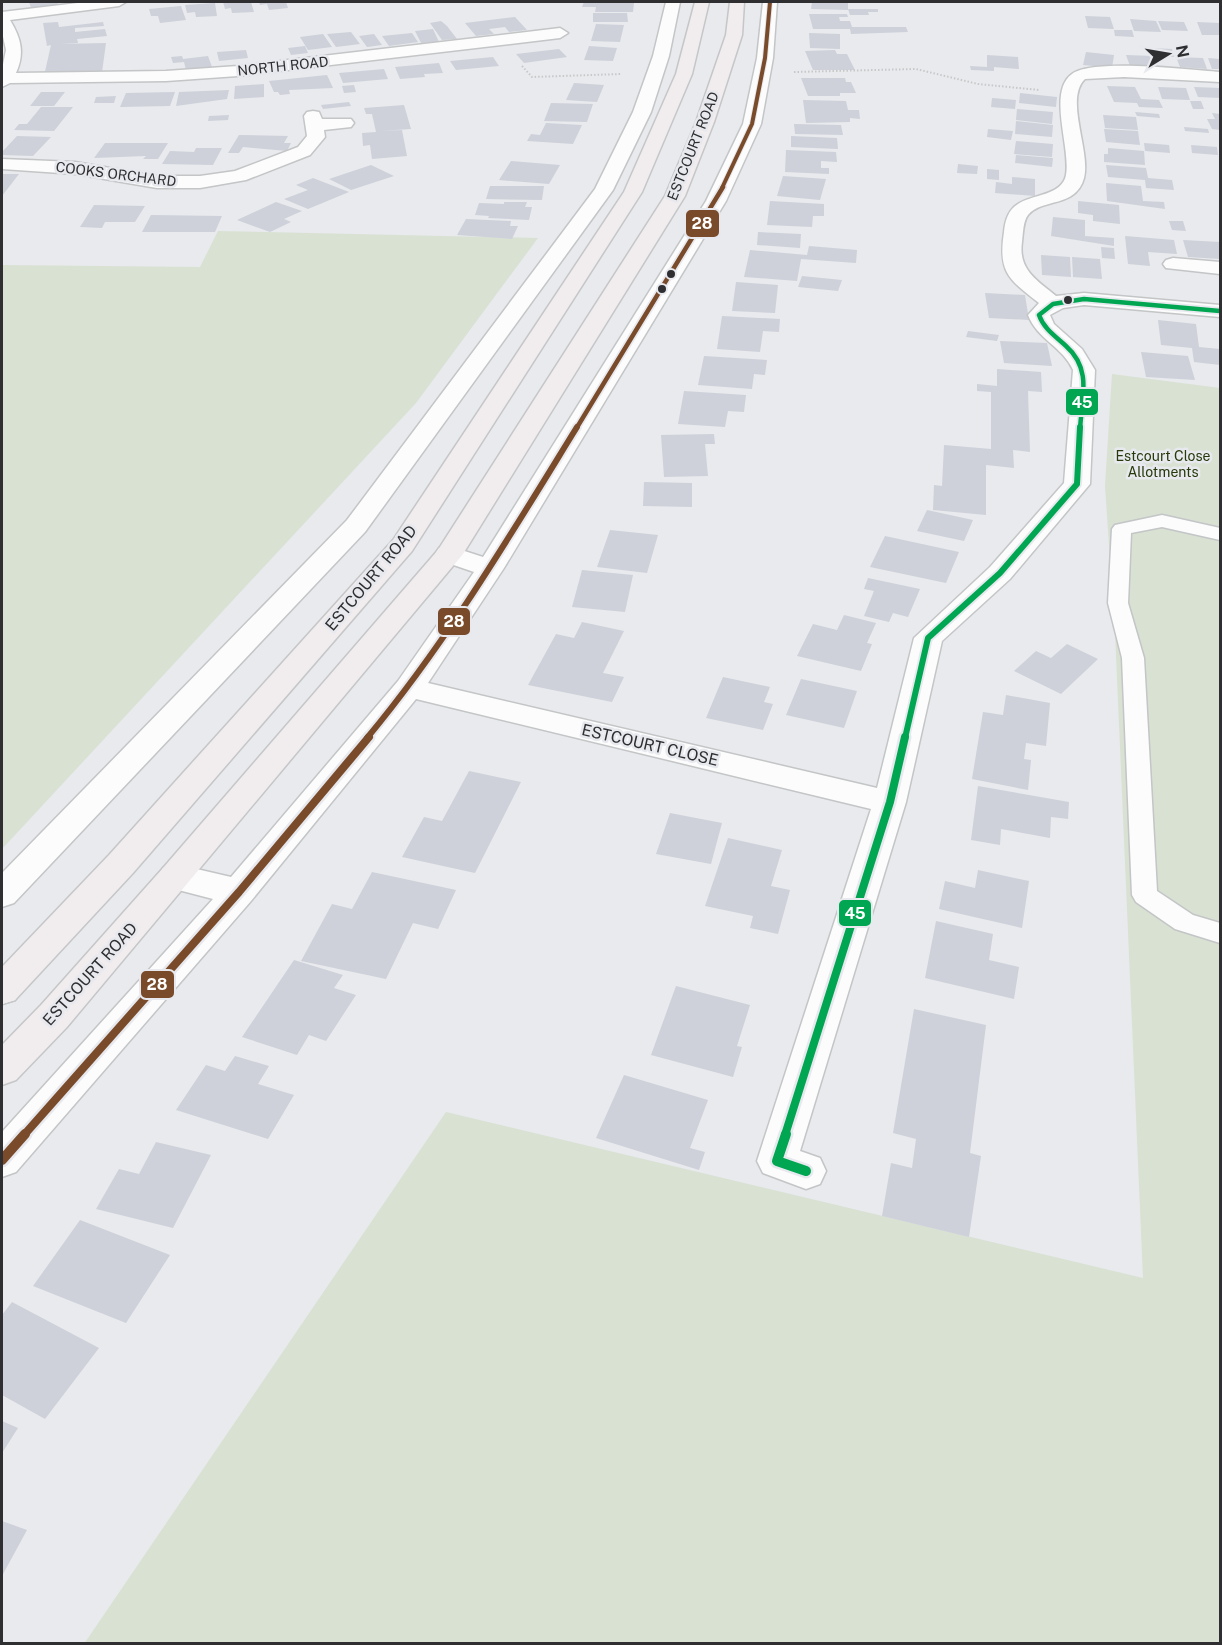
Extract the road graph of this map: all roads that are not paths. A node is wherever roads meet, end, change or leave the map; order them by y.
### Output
1 (119, 2) edge
2 (673, 2) edge
3 (702, 2) edge
4 (737, 2) edge
5 (770, 2) edge
6 (2, 17) edge
7 (560, 33) dead end
8 (1221, 77) edge
9 (2, 79) edge
10 (642, 112) junction
11 (668, 114) junction
12 (345, 123) dead end
13 (2, 164) edge
14 (1173, 264) dead end
15 (1221, 268) edge
16 (1053, 304) junction
17 (1221, 311) edge
18 (1221, 534) edge
19 (449, 554) junction
20 (490, 568) junction
21 (409, 688) junction
22 (890, 802) junction
23 (175, 877) junction
24 (239, 892) junction
25 (2, 894) edge
26 (1221, 933) edge
27 (2, 990) edge
28 (2, 1069) edge
29 (2, 1160) edge
30 (779, 1164) dead end

1 - 6 street
2 - 10 street
3 - 11 main road, ESTCOURT ROAD
4 - 19 main road, ESTCOURT ROAD
5 - 20 street
6 - 9 street
7 - 9 street, NORTH ROAD
8 - 16 street
10 - 11 street
10 - 25 street
11 - 27 main road, ESTCOURT ROAD
12 - 13 street, COOKS ORCHARD
14 - 15 street
16 - 17 street
16 - 22 street
18 - 26 lane
19 - 20 street
19 - 23 main road, ESTCOURT ROAD
20 - 21 street
21 - 22 street, ESTCOURT CLOSE
21 - 24 street
22 - 30 street
23 - 24 street
23 - 28 main road, ESTCOURT ROAD
24 - 29 street

